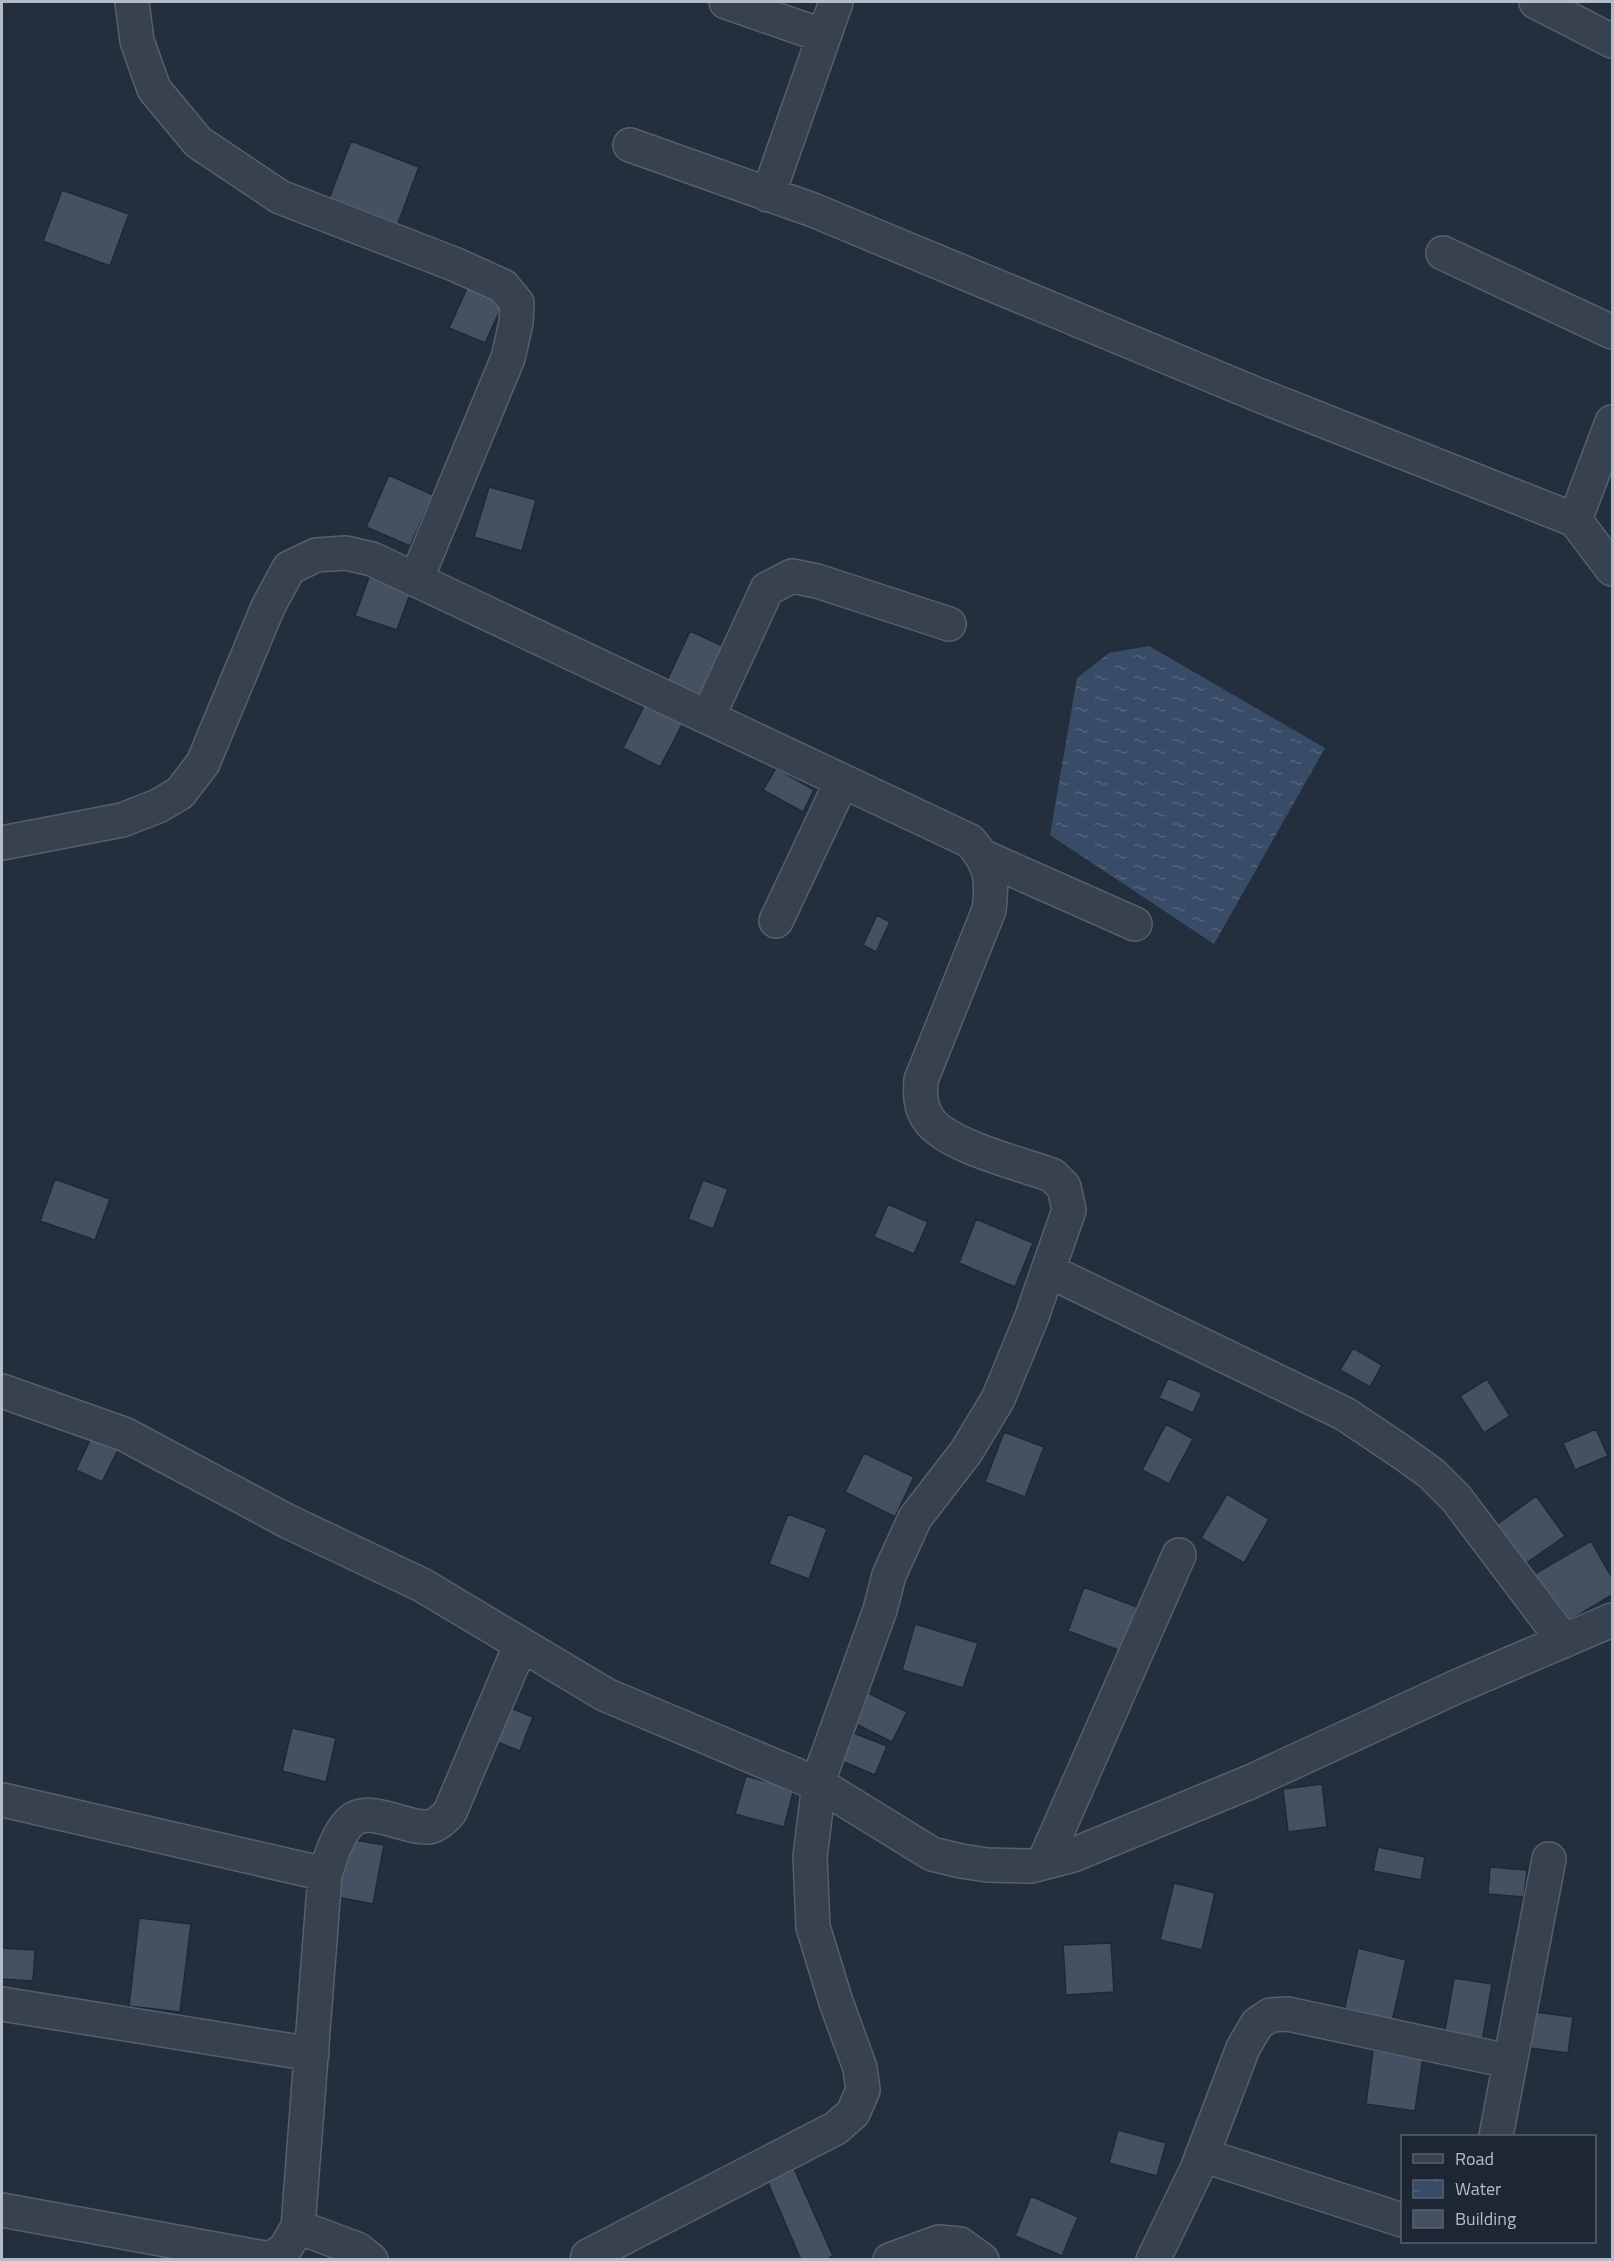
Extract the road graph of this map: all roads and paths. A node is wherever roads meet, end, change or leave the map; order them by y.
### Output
1 (132, 2) edge
2 (726, 2) edge
3 (836, 2) edge
4 (1536, 2) edge
5 (824, 36) junction
6 (1612, 41) edge
7 (630, 145) dead end
8 (768, 195) junction
9 (1443, 253) dead end
10 (1612, 332) edge
11 (1612, 422) edge
12 (1575, 520) junction
13 (1612, 569) edge
14 (416, 580) junction
15 (949, 624) dead end
16 (708, 717) junction
17 (842, 781) junction
18 (2, 843) edge
19 (984, 857) junction
20 (776, 921) dead end
21 (1135, 924) dead end
22 (1049, 1271) junction
23 (2, 1391) edge
24 (1179, 1555) dead end
25 (1612, 1620) edge
26 (1564, 1641) junction
27 (521, 1644) junction
28 (820, 1785) junction
29 (3, 1800) dead end
30 (1549, 1859) dead end
31 (1044, 1862) junction
32 (325, 1874) junction
33 (2, 2004) edge
34 (312, 2054) junction
35 (1508, 2061) junction
36 (1496, 2135) edge
37 (1202, 2155) junction
38 (2, 2210) edge
39 (1401, 2220) edge
40 (298, 2227) junction
41 (270, 2259) edge
42 (370, 2259) edge
43 (587, 2259) edge
44 (890, 2259) edge
45 (982, 2259) edge
46 (1153, 2259) edge

1 - 14 street
2 - 5 street
3 - 5 street
4 - 6 street
5 - 8 street
7 - 8 street
8 - 12 street
9 - 10 street
11 - 12 street
12 - 13 street
14 - 16 street
14 - 18 street
15 - 16 street
16 - 17 street
17 - 19 street
17 - 20 street
19 - 21 street
19 - 22 street
22 - 26 street
22 - 28 street
23 - 27 street
24 - 31 street
25 - 26 street
26 - 31 street
27 - 28 street
27 - 32 street
28 - 31 street
28 - 43 street
29 - 32 street
30 - 35 street
32 - 34 street
33 - 34 street
34 - 40 street
35 - 36 street
35 - 37 street
37 - 39 street
37 - 46 street
38 - 41 street
40 - 41 street
40 - 42 street
44 - 45 street

